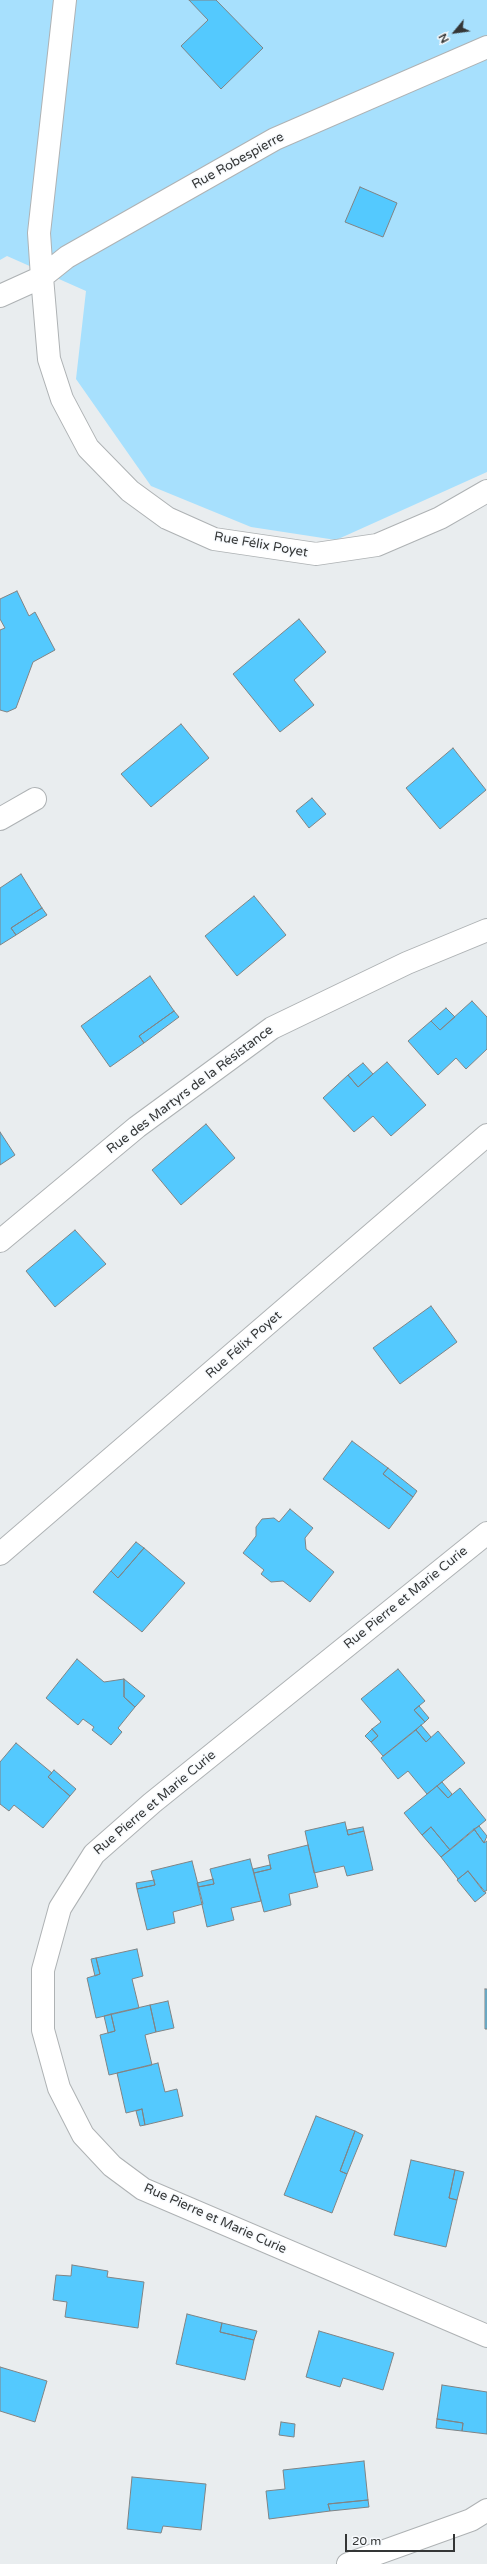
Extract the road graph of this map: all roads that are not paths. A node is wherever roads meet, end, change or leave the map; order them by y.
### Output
1 (65, 0) edge
2 (487, 47) edge
3 (42, 277) junction
4 (0, 296) edge
5 (487, 491) edge
6 (36, 799) dead end
7 (0, 819) edge
8 (487, 930) edge
9 (487, 1135) edge
10 (0, 1241) edge
11 (487, 1533) edge
12 (0, 1554) edge
13 (487, 2336) edge
14 (487, 2510) edge
15 (348, 2564) edge

1 - 3 street, Rue Félix Poyet
2 - 3 street, Rue Robespierre
3 - 4 street, Rue Robespierre
3 - 5 street, Rue Félix Poyet
6 - 7 street
8 - 10 street, Rue des Martyrs de la Résistance
9 - 12 street, Rue Félix Poyet
11 - 13 street, Rue Pierre et Marie Curie
14 - 15 street

